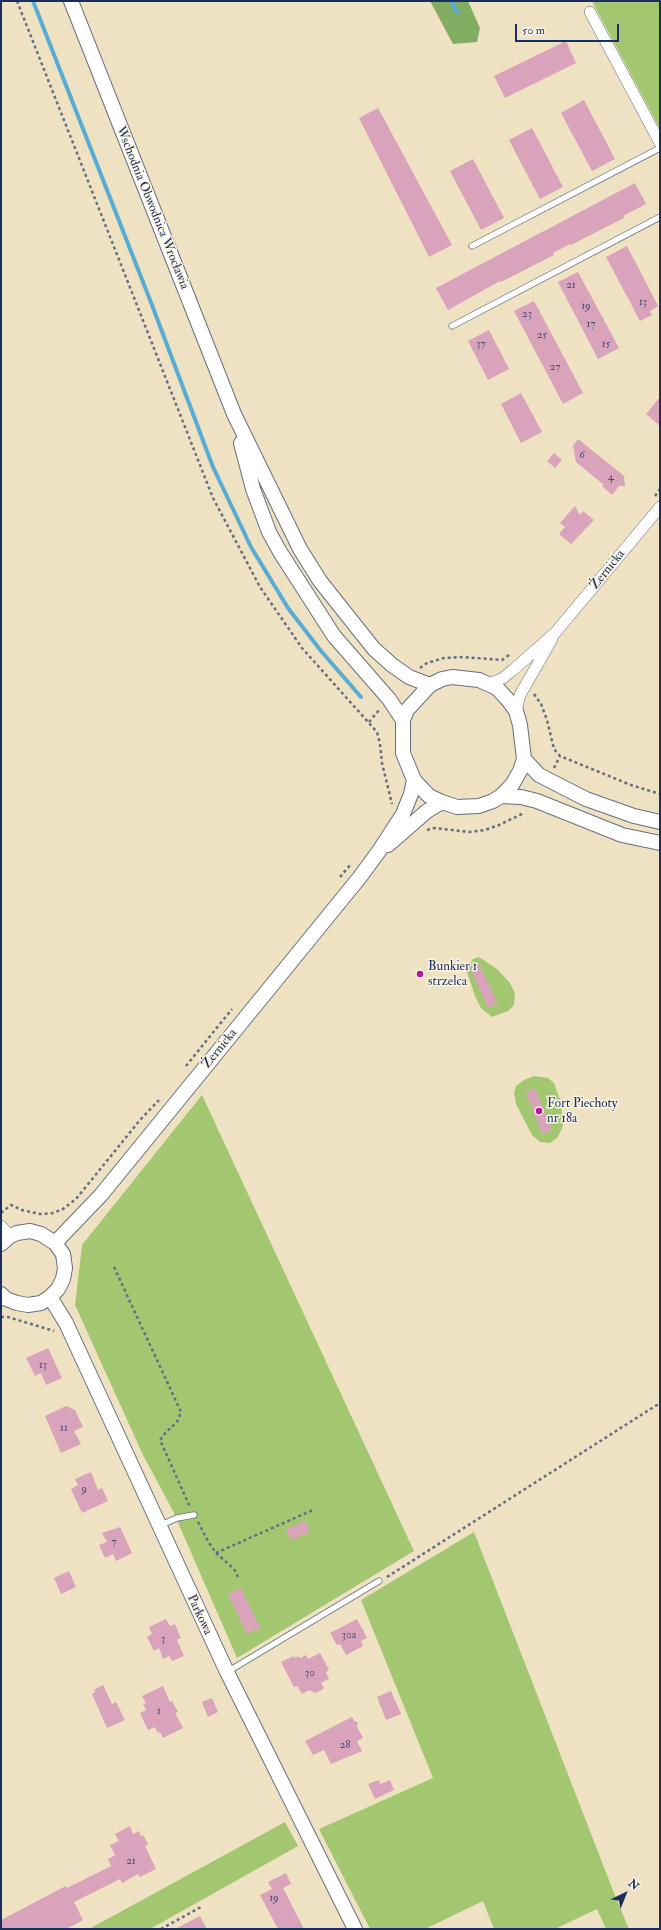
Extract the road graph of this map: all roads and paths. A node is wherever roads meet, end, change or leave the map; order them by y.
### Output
1 (18, 1) edge
2 (71, 1) edge
3 (590, 12) dead end
4 (660, 143) edge
5 (660, 148) edge
6 (660, 217) edge
7 (472, 246) dead end
8 (452, 326) dead end
9 (234, 414) junction
10 (660, 507) edge
11 (556, 634) junction
12 (427, 663) dead end
13 (513, 670) junction
14 (528, 681) junction
15 (489, 684) junction
16 (430, 685) junction
17 (516, 711) junction
18 (403, 720) junction
19 (524, 759) junction
20 (414, 780) junction
21 (660, 794) edge
22 (501, 796) junction
23 (442, 802) junction
24 (388, 810) dead end
25 (660, 822) edge
26 (660, 843) edge
27 (379, 851) junction
28 (352, 862) dead end
29 (337, 881) dead end
30 (234, 1007) dead end
31 (183, 1070) dead end
32 (160, 1099) dead end
33 (1, 1213) edge
34 (4, 1236) edge
35 (55, 1243) junction
36 (114, 1267) dead end
37 (1, 1294) edge
38 (50, 1297) junction
39 (1, 1317) edge
40 (54, 1331) dead end
41 (660, 1403) edge
42 (314, 1509) dead end
43 (194, 1515) junction
44 (159, 1526) junction
45 (216, 1552) junction
46 (239, 1580) dead end
47 (379, 1581) joint
48 (227, 1672) junction
49 (201, 1907) dead end
50 (161, 1929) edge
51 (355, 1929) edge

1 - 24 path
2 - 9 street, Wschodnia Obwodnica Wrocławia
3 - 4 street
5 - 7 lane
6 - 8 lane
9 - 16 street, Wschodnia Obwodnica Wrocławia
9 - 18 street, Wschodnia Obwodnica Wrocławia
10 - 11 street, Żernicka
11 - 13 street, Żernicka
11 - 14 street, Żernicka
12 - 13 path
13 - 15 street, Żernicka
14 - 17 street, Żernicka
14 - 21 path
15 - 16 street
15 - 17 street
16 - 18 street
17 - 19 street
18 - 20 street
19 - 22 street
19 - 25 street
20 - 23 street
20 - 27 street, Żernicka
22 - 23 street
22 - 26 street
23 - 27 street, Żernicka
27 - 35 street, Żernicka
28 - 29 path
30 - 31 path
32 - 33 path
34 - 35 street
35 - 38 street
36 - 43 path
37 - 38 street
38 - 44 street, Parkowa
39 - 40 path
41 - 47 path
42 - 45 path
43 - 44 lane
43 - 45 path
44 - 48 street, Parkowa
45 - 46 path
47 - 48 lane
48 - 51 street, Parkowa
49 - 50 path

